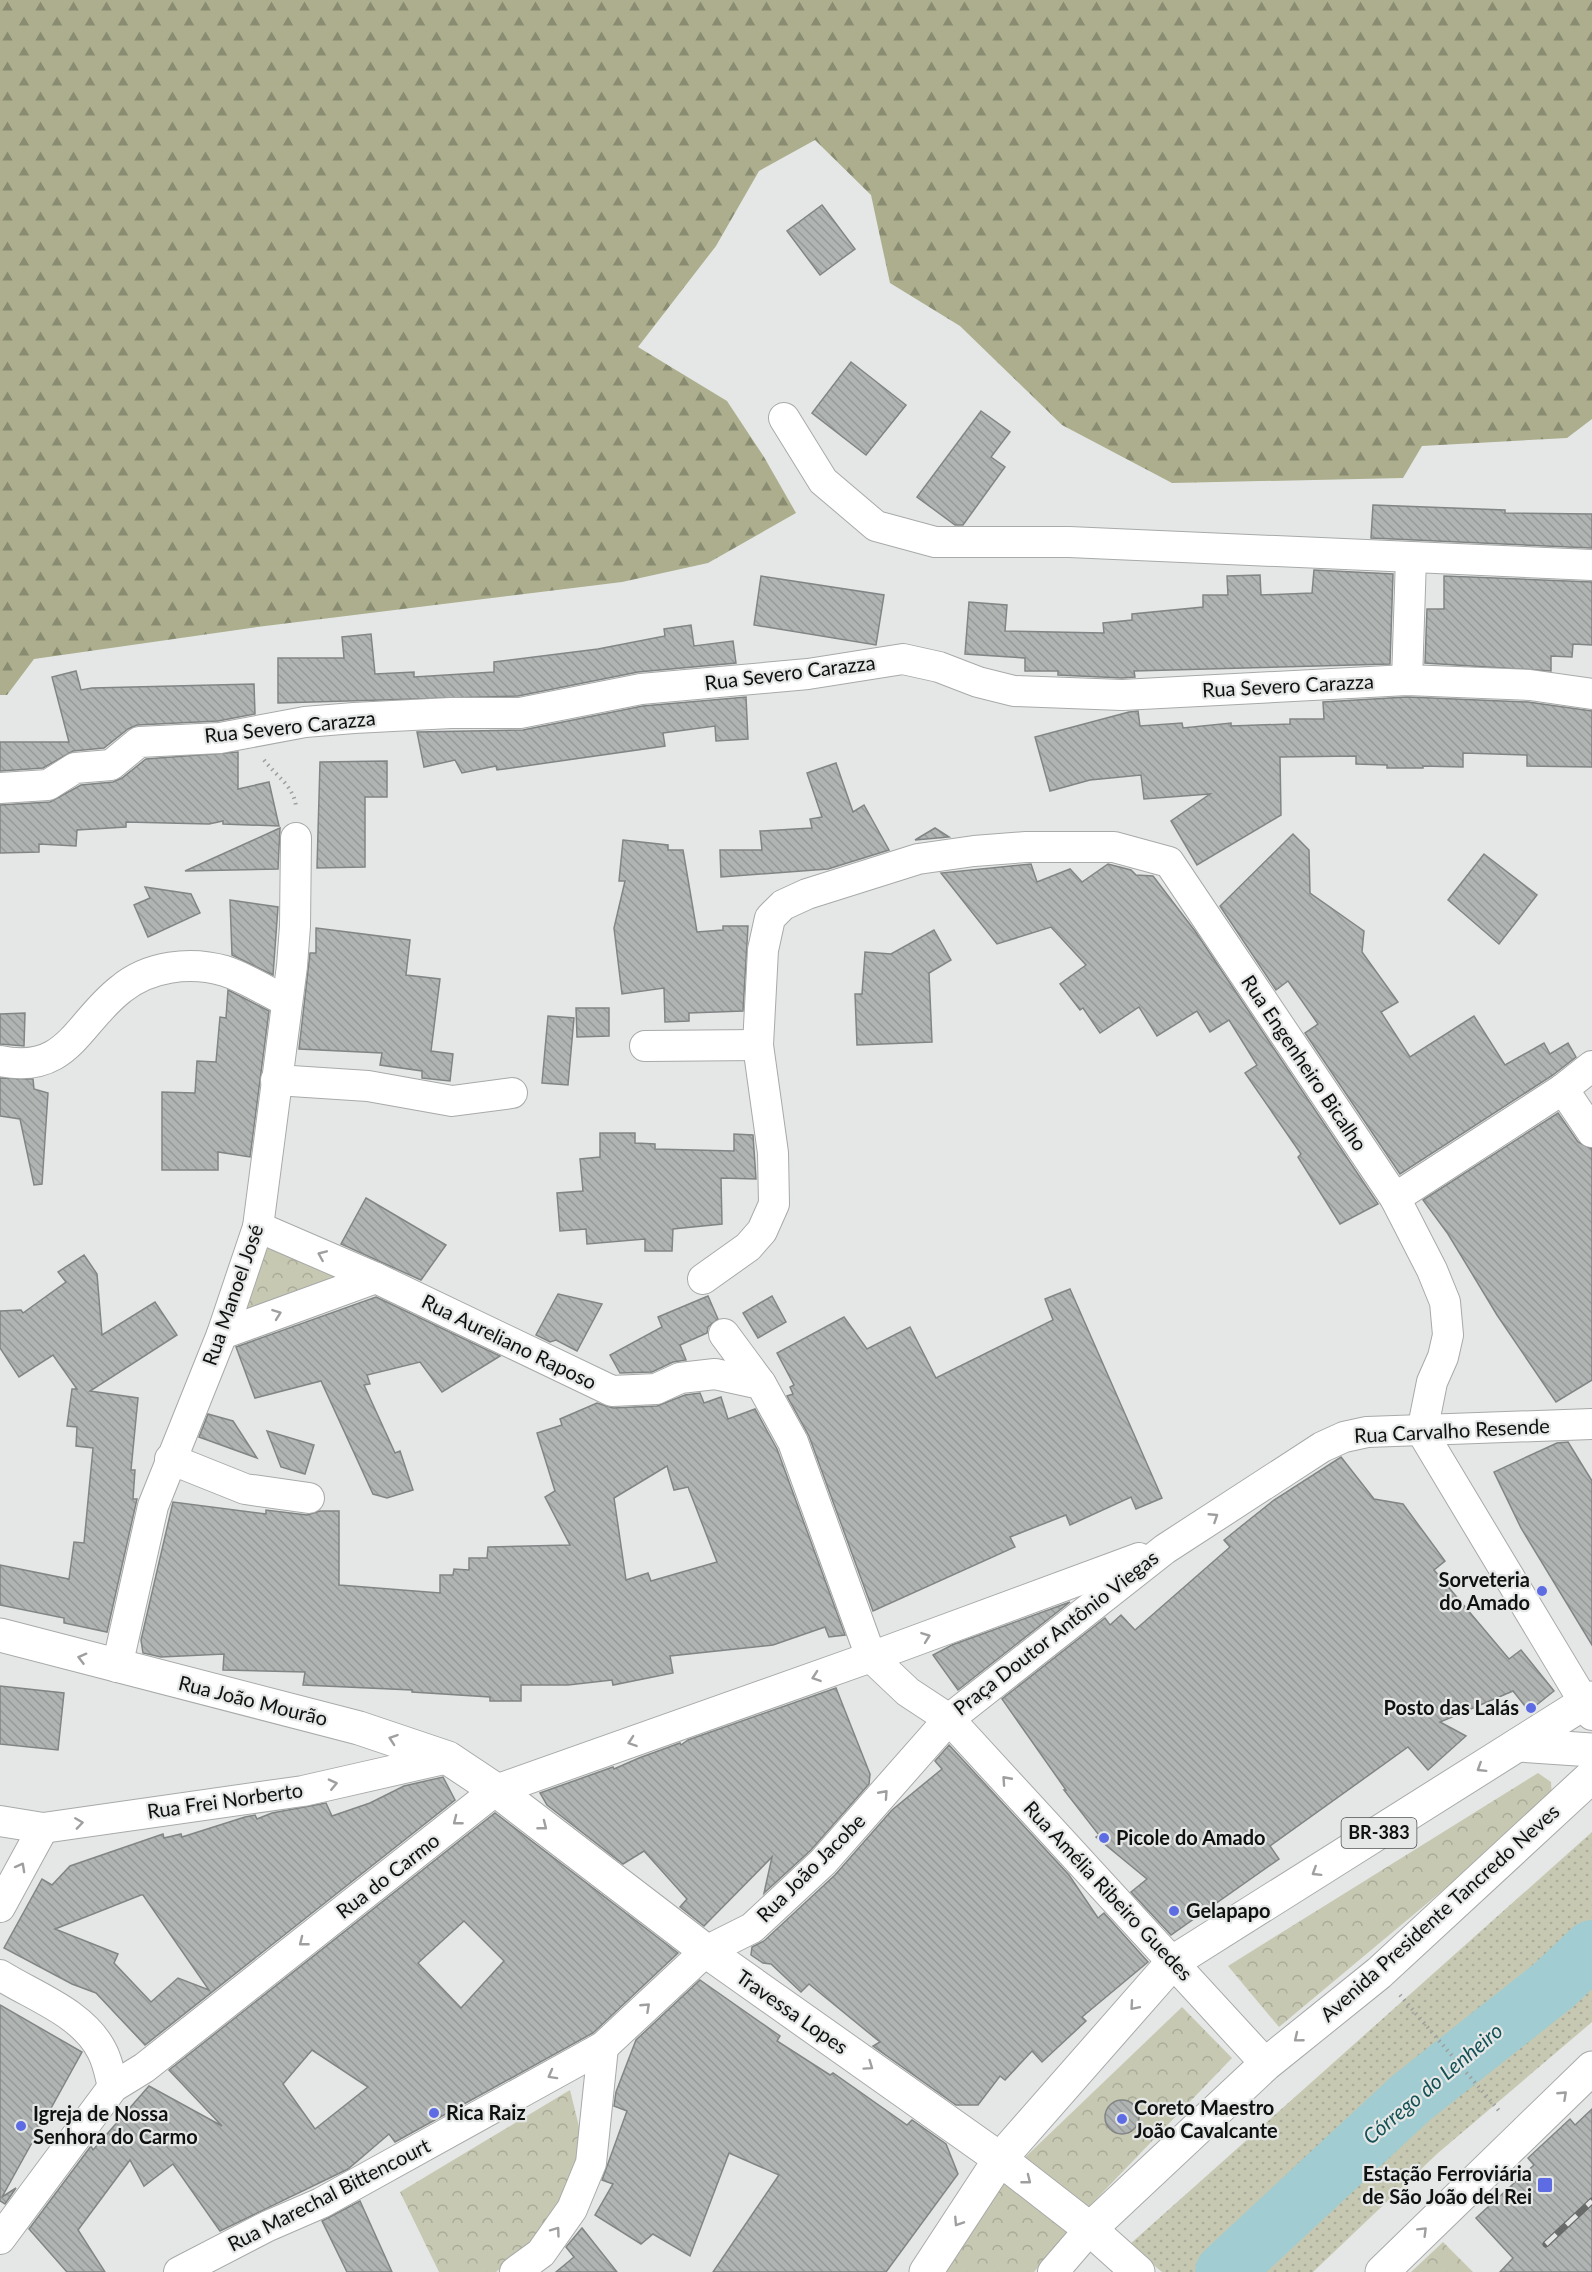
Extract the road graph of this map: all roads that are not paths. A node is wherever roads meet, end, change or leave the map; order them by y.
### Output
1 (784, 418) dead end
2 (1411, 558) junction
3 (1592, 565) edge
4 (1407, 680) junction
5 (1592, 694) edge
6 (0, 788) edge
7 (296, 838) road end
8 (286, 1001) junction
9 (758, 1044) junction
10 (645, 1046) dead end
11 (0, 1061) edge
12 (1592, 1066) edge
13 (276, 1080) junction
14 (1563, 1089) junction
15 (512, 1093) dead end
16 (1592, 1132) edge
17 (1395, 1198) junction
18 (258, 1227) junction
19 (376, 1278) junction
20 (703, 1279) dead end
21 (222, 1334) junction
22 (724, 1334) dead end
23 (761, 1384) junction
24 (1592, 1424) edge
25 (1422, 1432) junction
26 (170, 1460) junction
27 (309, 1498) dead end
28 (1165, 1548) junction
29 (0, 1635) edge
30 (871, 1657) junction
31 (117, 1667) junction
32 (1589, 1705) edge
33 (950, 1719) junction
34 (1518, 1745) junction
35 (1592, 1750) edge
36 (448, 1758) junction
37 (1592, 1776) edge
38 (496, 1790) junction
39 (0, 1821) edge
40 (43, 1828) junction
41 (0, 1907) edge
42 (706, 1951) junction
43 (1173, 1962) junction
44 (0, 1975) edge
45 (603, 2047) junction
46 (1266, 2064) junction
47 (1592, 2068) edge
48 (113, 2087) junction
49 (1000, 2159) junction
50 (1099, 2237) junction
51 (0, 2239) edge
52 (179, 2272) edge
53 (516, 2272) edge
54 (926, 2272) edge
55 (1053, 2272) edge
56 (1138, 2272) edge
57 (1382, 2272) edge

1 - 2 street
2 - 3 street
2 - 4 street
4 - 5 street, Rua Severo Carazza
4 - 6 street, Rua Severo Carazza
7 - 8 street, Rua Manoel José
8 - 11 street
8 - 13 street, Rua Manoel José
9 - 10 street
9 - 17 street, Rua Engenheiro Bicalho
9 - 20 street
12 - 14 street
13 - 15 street
13 - 18 street, Rua Manoel José
14 - 16 street
14 - 17 street
17 - 25 street, Rua Engenheiro Bicalho
19 -> 18 street, Rua Aureliano Raposo
18 - 21 street, Rua Manoel José
21 -> 19 street
19 - 23 street, Rua Aureliano Raposo
21 - 26 street, Rua Manoel José
22 - 23 street
23 - 30 street
24 - 25 street, Rua Carvalho Resende
28 -> 25 street, Rua Carvalho Resende
25 - 32 street
26 - 27 street
26 - 31 street, Rua Manoel José
30 -> 28 street, Praça Doutor Antônio Viegas
28 - 33 street, Praça Doutor Antônio Viegas
31 -> 29 main road, Rua João Mourão
30 - 33 street, Praça Doutor Antônio Viegas
30 -> 38 street, Rua do Carmo
36 -> 31 main road, Rua João Mourão
32 - 34 main road, BR-383
42 -> 33 street, Rua João Jacobe
43 -> 33 street, Rua Amélia Ribeiro Guedes
34 - 35 main road
34 -> 43 main road, BR-383
36 - 38 main road, Rua João Mourão
40 -> 36 street, Rua Frei Norberto
37 -> 46 main road, Avenida Presidente Tancredo Neves
38 -> 42 main road, Travessa Lopes
38 -> 48 street, Rua do Carmo
39 - 40 street, Rua Frei Norberto
41 -> 40 street
45 -> 42 street, Rua João Jacobe
42 -> 49 main road, Travessa Lopes
43 - 46 street, Rua Amélia Ribeiro Guedes
43 -> 49 main road, BR-383
44 - 48 street
45 -> 52 street, Rua Marechal Bittencourt
53 -> 45 street
46 - 50 main road, Avenida Presidente Tancredo Neves
57 -> 47 main road
48 - 51 street, Rua do Carmo
49 -> 50 main road, Travessa Lopes
49 -> 54 main road, BR-383
50 - 55 street, Avenida Presidente Tancredo Neves
50 - 56 main road, Travessa Lopes

